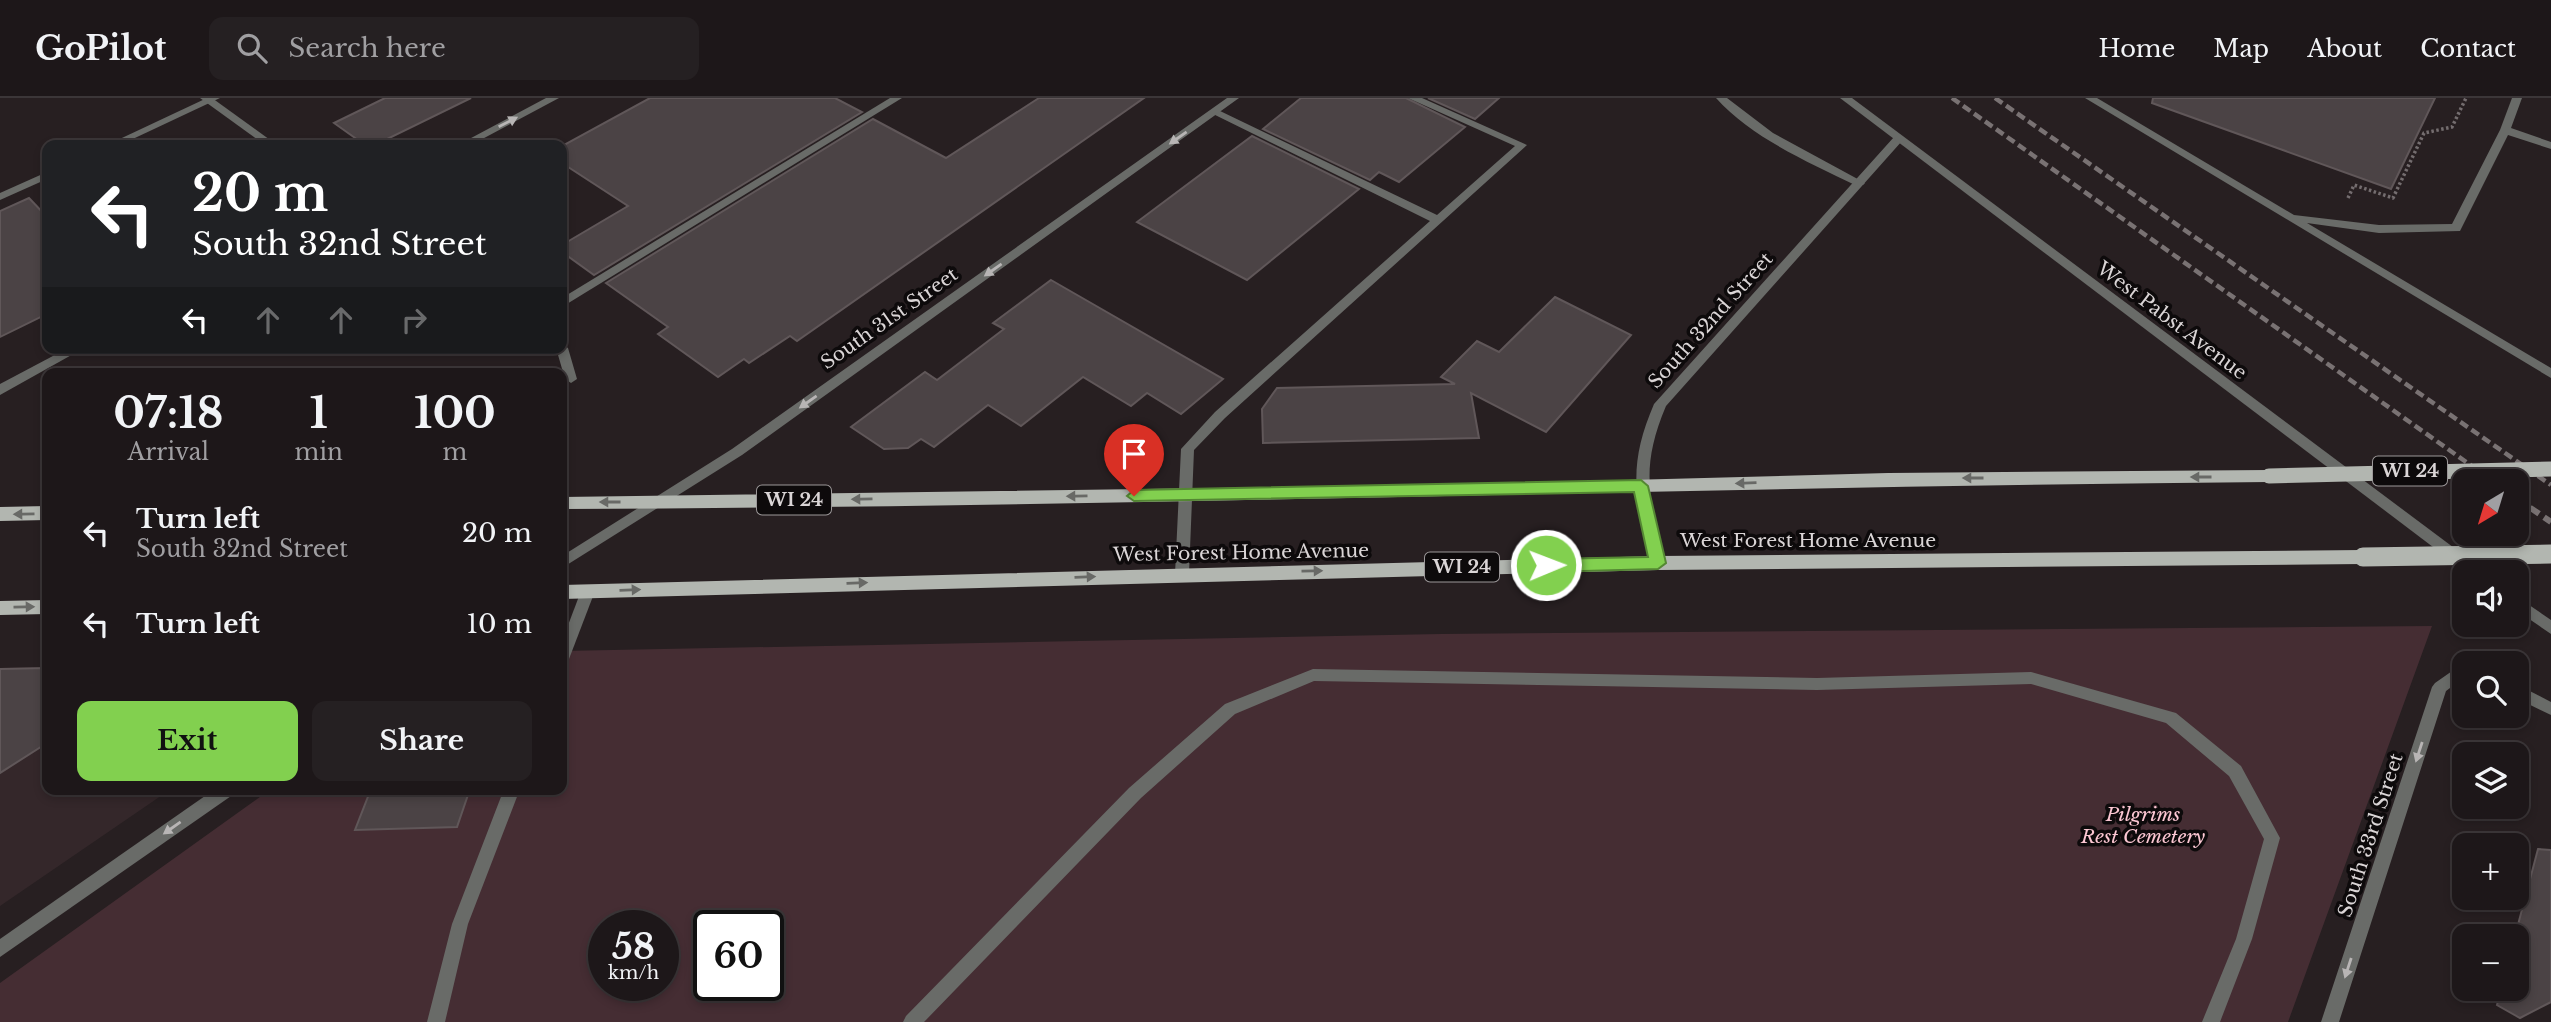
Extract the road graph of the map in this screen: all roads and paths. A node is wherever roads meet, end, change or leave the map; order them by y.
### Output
1 (554, 98) edge
2 (898, 98) edge
3 (1234, 98) edge
4 (1413, 98) edge
5 (1721, 98) edge
6 (1845, 98) edge
7 (2090, 98) edge
8 (2466, 98) edge
9 (2517, 98) edge
10 (210, 99) edge
11 (1214, 112) junction
12 (2505, 130) junction
13 (1898, 139) junction
14 (123, 140) edge
15 (265, 140) edge
16 (473, 140) edge
17 (2551, 146) edge
18 (42, 177) edge
19 (1859, 183) junction
20 (0, 197) edge
21 (2289, 217) junction
22 (1437, 220) junction
23 (2335, 223) junction
24 (567, 300) edge
25 (67, 354) edge
26 (564, 354) edge
27 (2551, 374) edge
28 (571, 379) dead end
29 (0, 390) edge
30 (2551, 469) edge
31 (1641, 486) junction
32 (1185, 495) junction
33 (657, 502) junction
34 (567, 503) edge
35 (42, 513) edge
36 (0, 514) edge
37 (2551, 554) edge
38 (567, 560) edge
39 (2460, 560) edge
40 (1658, 563) junction
41 (1182, 574) junction
42 (588, 591) junction
43 (567, 592) edge
44 (42, 607) edge
45 (0, 608) edge
46 (2529, 612) edge
47 (2551, 628) edge
48 (567, 646) edge
49 (2452, 677) edge
50 (2529, 697) edge
51 (2551, 709) edge
52 (219, 795) edge
53 (510, 795) edge
54 (0, 949) edge
55 (436, 1022) edge
56 (912, 1022) edge
57 (2211, 1022) edge
58 (2330, 1022) edge

16 -> 1 street
2 - 24 street
3 - 11 street, South 31st Street
4 - 22 street
5 - 19 street
6 - 13 street, West Pabst Avenue
7 - 21 street
8 - 23 path
9 - 12 street
10 - 14 street
10 - 15 street
11 - 22 street
11 -> 33 street, South 31st Street
12 - 17 street
12 - 23 street
13 - 19 street, South 32nd Street
13 - 39 street, West Pabst Avenue
18 - 20 street
19 - 31 street, South 32nd Street
21 - 23 street
21 - 27 street
22 - 32 street
25 - 29 street
26 - 28 street
30 -> 31 main road, WI 24, bridge
31 - 32 main road, WI 24
31 - 40 street, South 32nd Street
32 -> 33 main road, WI 24
32 - 41 street
33 -> 34 main road, WI 24
33 - 38 street, South 31st Street
35 -> 36 main road
37 - 40 main road, West Forest Home Avenue / WI 24, bridge
41 -> 40 main road, West Forest Home Avenue / WI 24
42 -> 41 main road, West Forest Home Avenue / WI 24
42 - 43 main road, West Forest Home Avenue / WI 24
42 - 48 street
45 -> 44 main road
46 - 47 street
49 -> 58 street, South 33rd Street
50 - 51 street
52 -> 54 street
53 - 55 street
56 - 57 street

